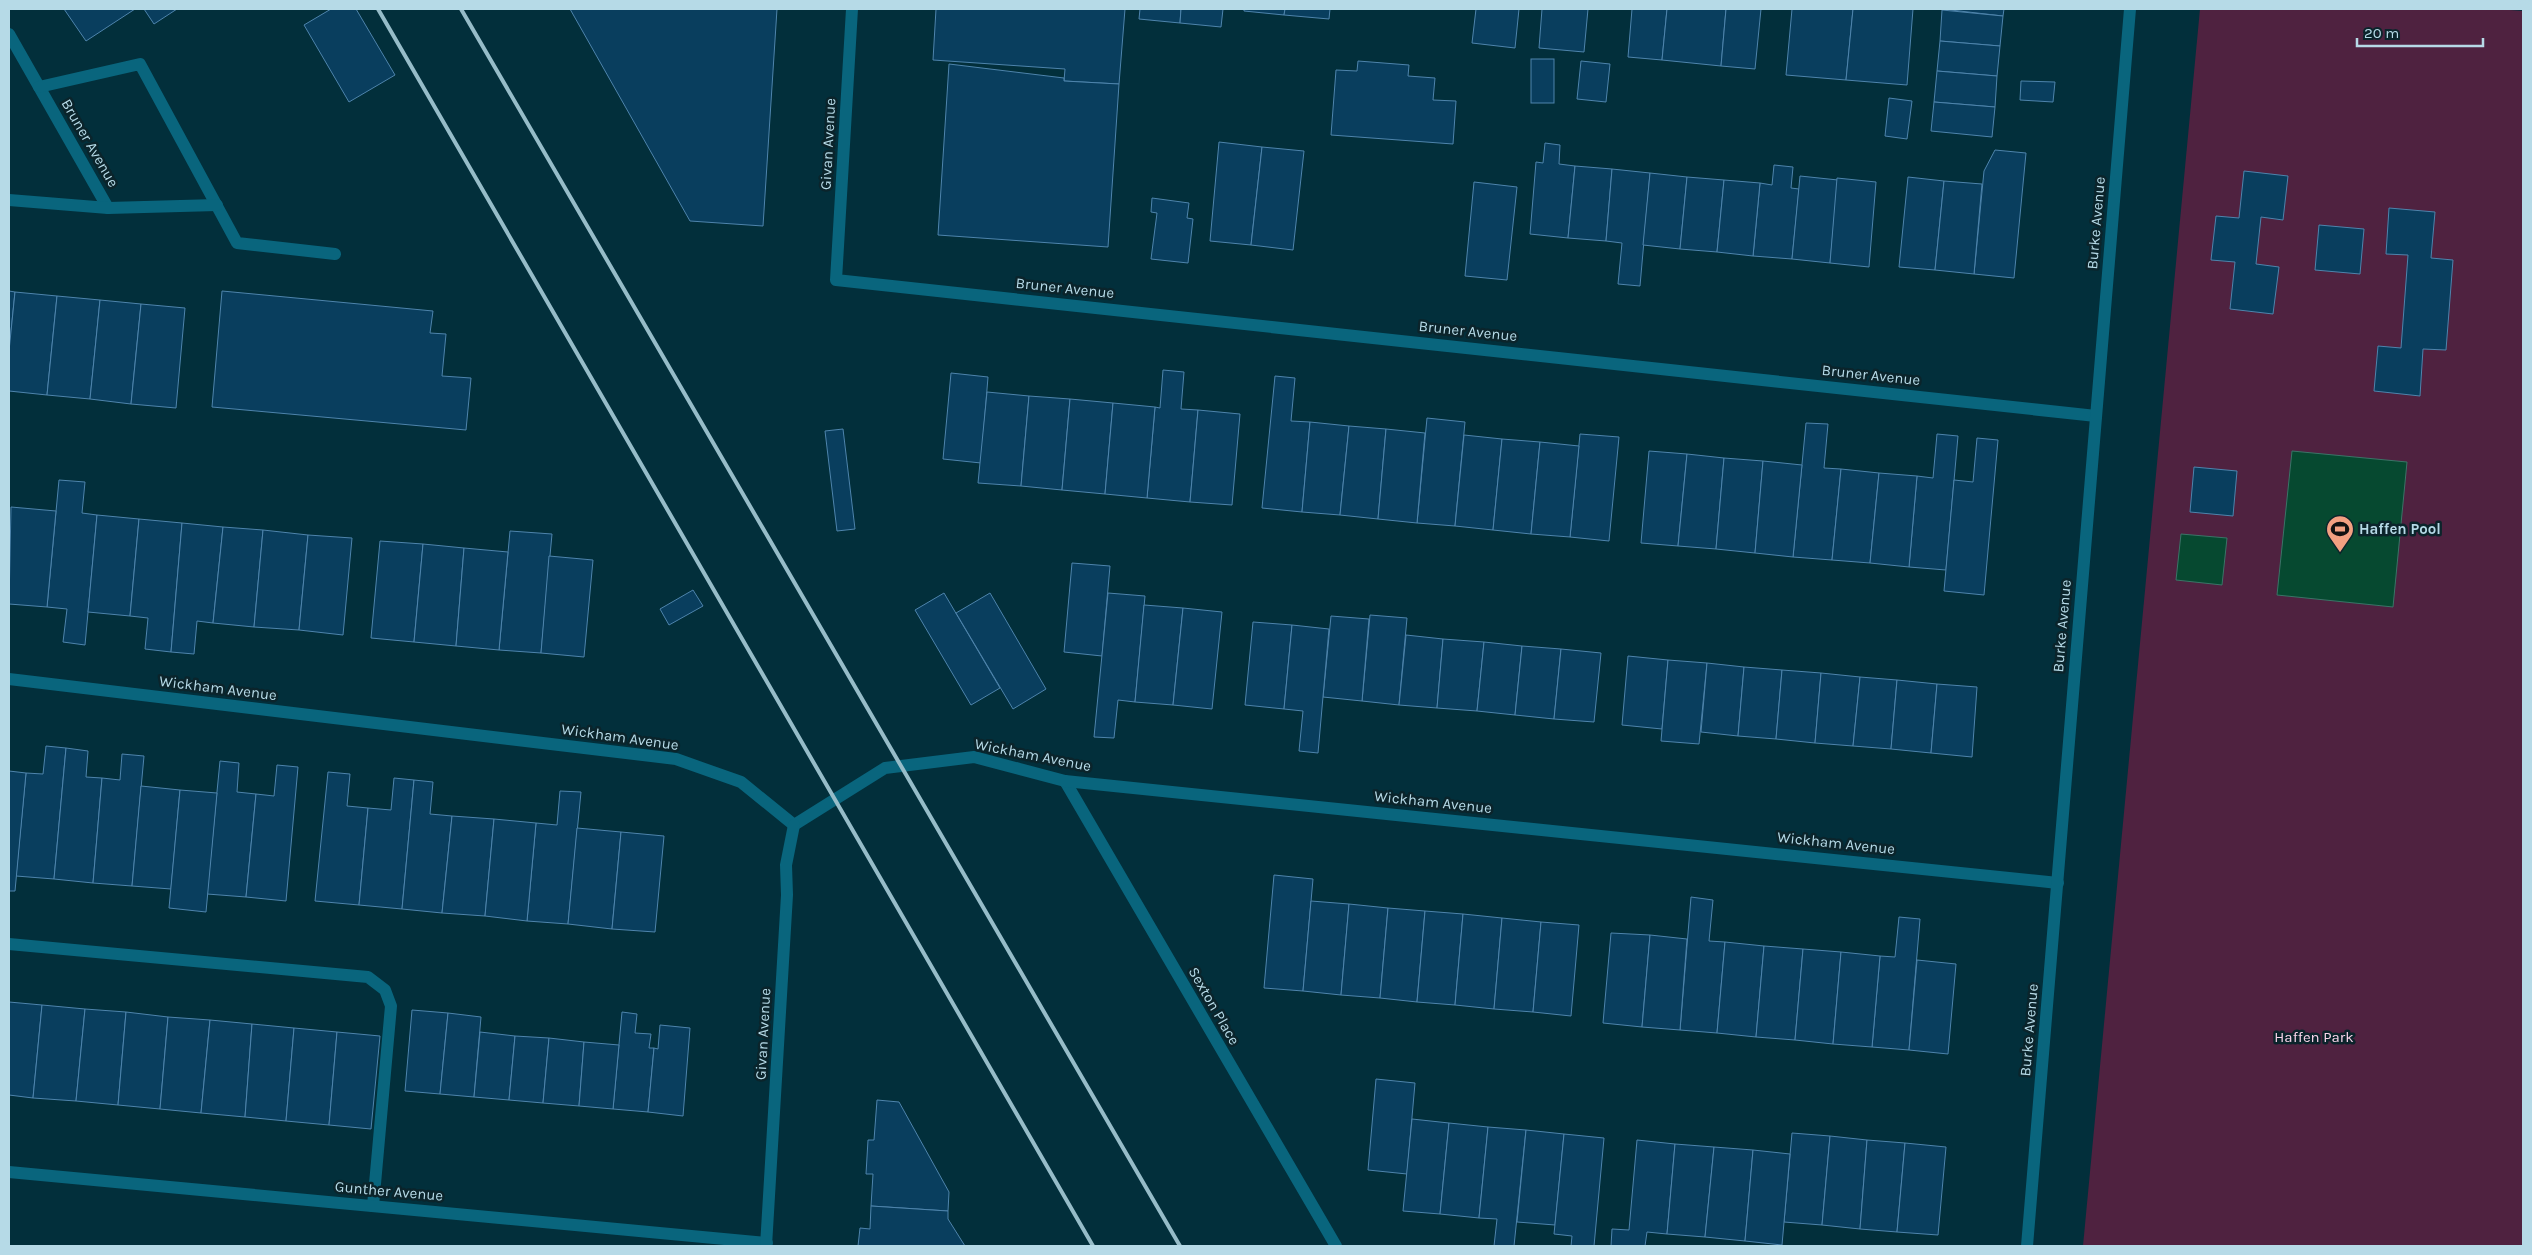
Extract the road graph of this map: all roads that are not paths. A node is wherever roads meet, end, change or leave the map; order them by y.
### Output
1 (852, 9) edge
2 (2130, 9) edge
3 (9, 34) edge
4 (39, 87) junction
5 (9, 200) edge
6 (217, 205) junction
7 (108, 208) junction
8 (335, 254) dead end
9 (836, 280) joint
10 (2096, 416) junction
11 (9, 679) edge
12 (1065, 781) junction
13 (794, 825) junction
14 (2058, 883) junction
15 (9, 944) edge
16 (9, 1172) edge
17 (373, 1206) junction
18 (766, 1244) edge
19 (1336, 1246) edge
20 (2027, 1246) edge

1 - 9 street, Givan Avenue
2 - 10 street, Burke Avenue
3 - 4 street, Bruner Avenue
4 - 6 street
4 - 7 street, Bruner Avenue
5 - 7 street, Bruner Avenue
6 - 7 street
6 - 8 street
9 - 10 street, Bruner Avenue
10 - 14 street, Burke Avenue
11 - 13 street, Wickham Avenue
12 - 13 street, Wickham Avenue
12 - 14 street, Wickham Avenue
12 - 19 street, Sexton Place
13 - 18 street, Givan Avenue
14 - 20 street, Burke Avenue
15 - 17 street
16 - 17 street, Gunther Avenue
17 - 18 street, Gunther Avenue

